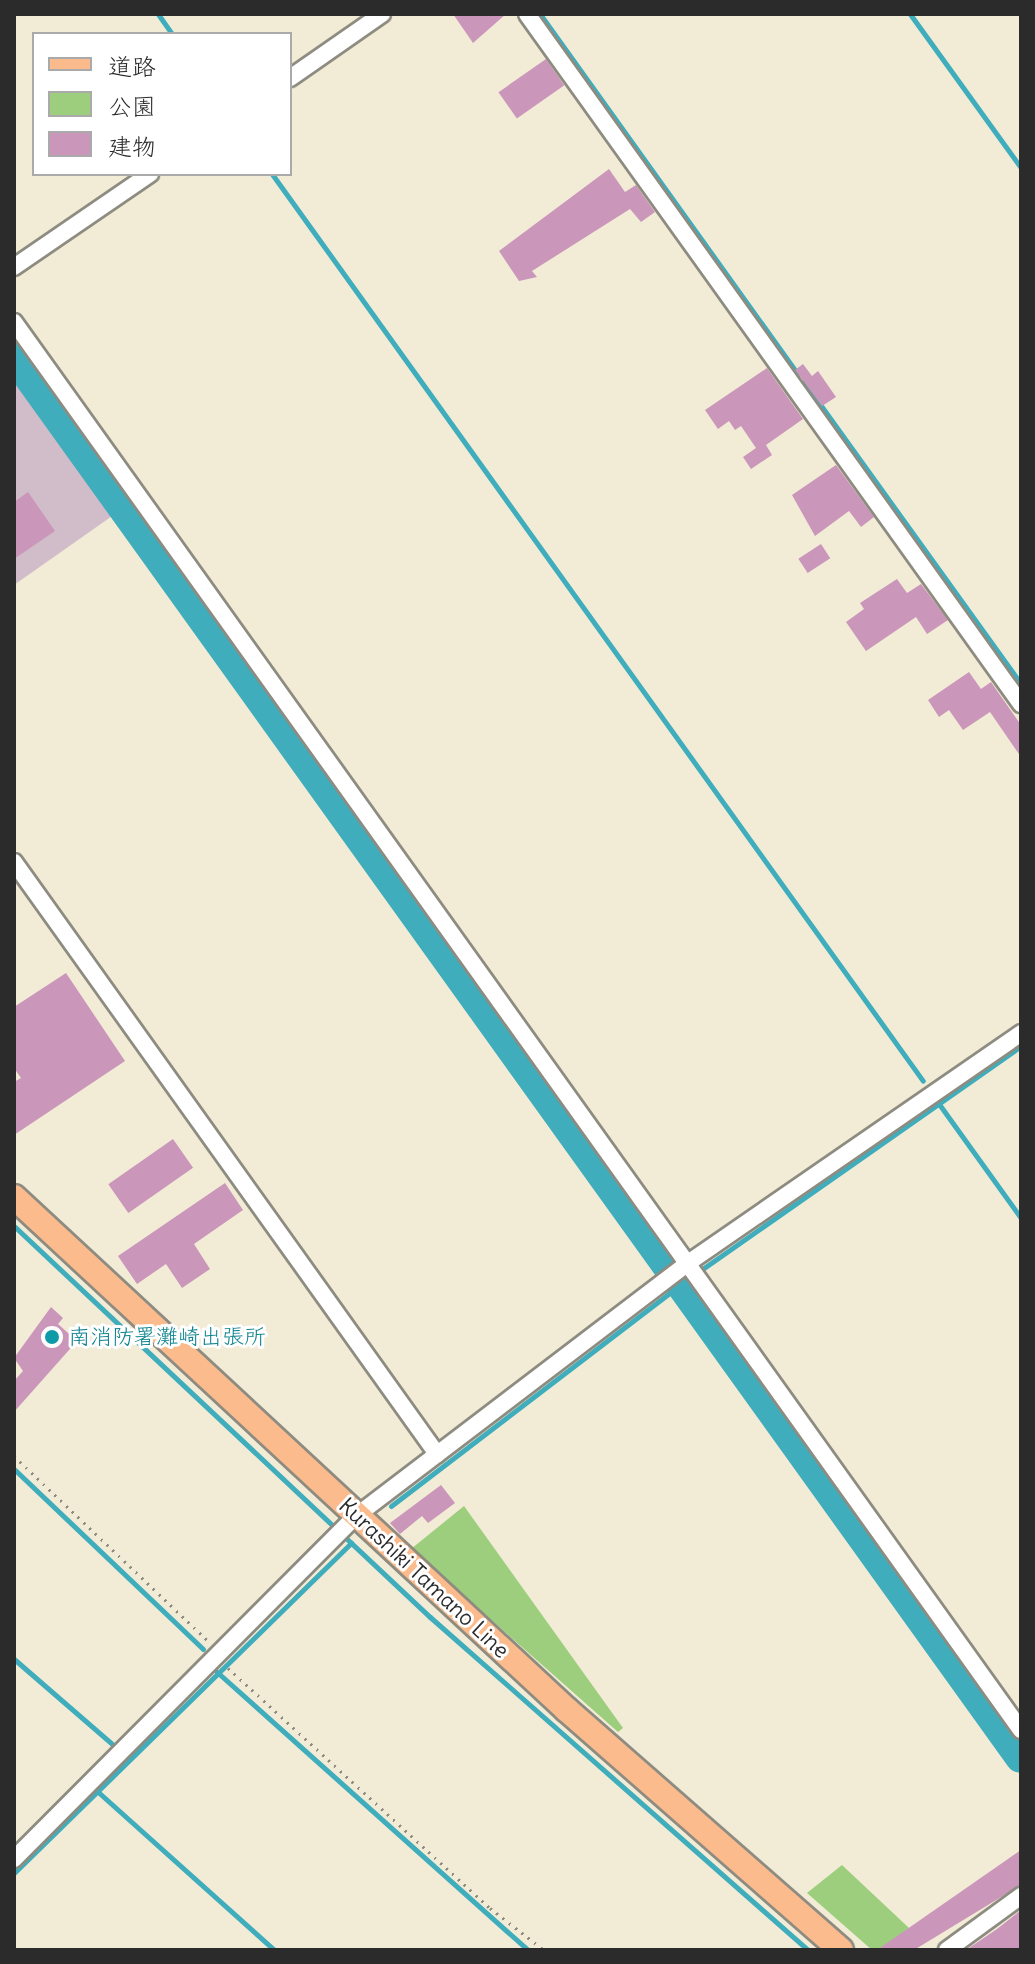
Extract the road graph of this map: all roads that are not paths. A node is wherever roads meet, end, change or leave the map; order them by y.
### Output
1 (382, 14) edge
2 (527, 14) edge
3 (292, 77) edge
4 (147, 176) edge
5 (14, 267) edge
6 (14, 322) edge
7 (1021, 704) edge
8 (14, 862) edge
9 (1021, 1033) edge
10 (14, 1197) edge
11 (690, 1270) junction
12 (437, 1454) junction
13 (344, 1527) junction
14 (1021, 1730) edge
15 (14, 1859) edge
16 (1021, 1896) edge
17 (841, 1950) edge
18 (947, 1950) edge

1 - 3 street
2 - 7 street
4 - 5 street
6 - 11 street
8 - 12 street
9 - 11 street
10 - 13 main road, Kurashiki Tamano Line
11 - 12 street
11 - 14 street
12 - 13 street
13 - 15 street
13 - 17 main road, Kurashiki Tamano Line
16 - 18 street

